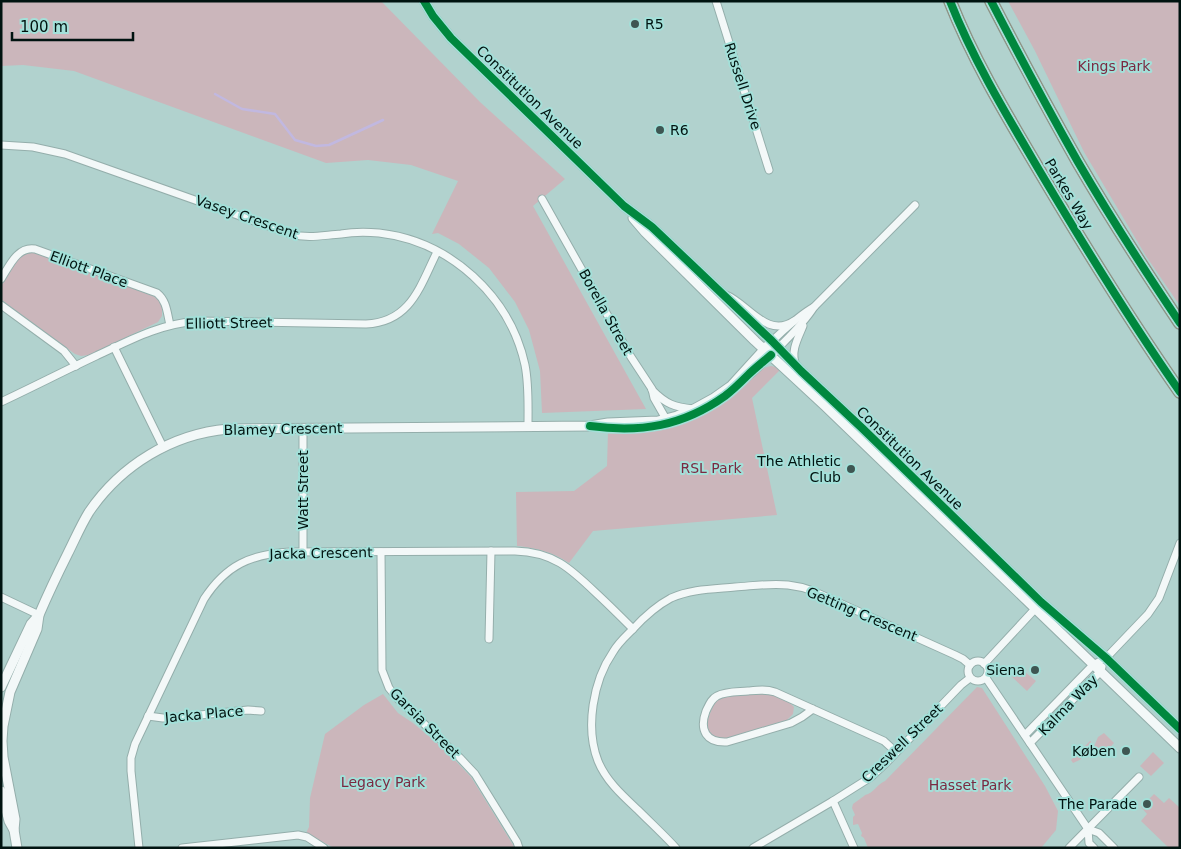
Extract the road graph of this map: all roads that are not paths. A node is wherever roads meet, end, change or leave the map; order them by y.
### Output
1 (424, 1) edge
2 (716, 1) edge
3 (950, 1) edge
4 (991, 1) edge
5 (1, 145) edge
6 (769, 170) dead end
7 (542, 199) dead end
8 (915, 205) dead end
9 (624, 206) junction
10 (437, 252) junction
11 (1, 279) edge
12 (721, 293) junction
13 (1, 305) edge
14 (814, 307) junction
15 (807, 318) junction
16 (794, 321) junction
17 (1180, 324) edge
18 (170, 325) junction
19 (775, 345) junction
20 (114, 347) junction
21 (768, 352) junction
22 (76, 366) junction
23 (801, 372) junction
24 (652, 389) junction
25 (1180, 392) edge
26 (1, 402) edge
27 (694, 409) junction
28 (667, 422) junction
29 (528, 426) junction
30 (303, 428) junction
31 (163, 447) junction
32 (884, 457) junction
33 (1180, 543) edge
34 (491, 551) junction
35 (303, 552) junction
36 (381, 552) junction
37 (1, 598) edge
38 (1035, 609) junction
39 (39, 615) junction
40 (633, 629) junction
41 (489, 639) dead end
42 (1106, 658) junction
43 (17, 664) junction
44 (984, 664) junction
45 (970, 665) junction
46 (1096, 668) junction
47 (970, 678) junction
48 (986, 678) junction
49 (2, 687) edge
50 (6, 699) edge
51 (814, 709) junction
52 (261, 711) dead end
53 (148, 716) junction
54 (1180, 729) edge
55 (1024, 735) junction
56 (2, 741) edge
57 (1030, 743) junction
58 (1180, 748) edge
59 (896, 752) junction
60 (1139, 777) dead end
61 (4, 795) edge
62 (833, 800) junction
63 (1088, 829) junction
64 (244, 844) edge
65 (17, 848) edge
66 (140, 848) edge
67 (182, 848) edge
68 (324, 848) edge
69 (519, 848) edge
70 (676, 848) edge
71 (753, 848) edge
72 (854, 848) edge
73 (1069, 848) edge
74 (1094, 848) edge
75 (1114, 848) edge

1 - 9 street, Constitution Avenue
2 - 6 street, Russell Drive
3 - 25 main road, Parkes Way
4 - 17 main road, Parkes Way
5 - 10 street, Vasey Crescent
7 - 24 street, Borella Street
8 - 14 street
9 - 12 street, Constitution Avenue
9 - 21 street, Constitution Avenue
10 - 18 street, Elliott Street
10 - 29 street, Vasey Crescent
11 - 18 street, Elliott Place
12 - 16 street
12 - 19 street, Constitution Avenue
13 - 22 street
14 - 15 street
14 - 16 street
15 - 19 street
15 - 23 street
16 - 19 street
18 - 20 street, Elliott Street
19 - 21 street, Blamey Crescent
19 - 23 street, Constitution Avenue
20 - 22 street, Elliott Street
20 - 31 street
21 - 27 street, Blamey Crescent
21 - 28 street, Blamey Crescent
21 - 32 street, Constitution Avenue
22 - 26 street, Elliott Street
23 - 32 street, Constitution Avenue
24 - 27 street
24 - 28 street, Borella Street
27 - 28 street, Blamey Crescent
28 - 29 street, Blamey Crescent
29 - 30 street, Blamey Crescent
30 - 31 street, Blamey Crescent
30 - 35 street, Watt Street
31 - 39 street, Blamey Crescent
32 - 38 street, Constitution Avenue
32 - 42 street, Constitution Avenue
33 - 42 street
34 - 36 street, Jacka Crescent
34 - 40 street, Jacka Crescent
34 - 41 street
35 - 36 street, Jacka Crescent
35 - 53 street, Jacka Crescent
36 - 69 street, Garsia Street
37 - 39 street
38 - 44 street
38 - 46 street, Constitution Avenue
39 - 43 street, Blamey Crescent
40 - 45 street, Getting Crescent
40 - 70 street, Getting Crescent
42 - 46 street, Kalma Way
42 - 54 street, Constitution Avenue
43 - 49 street, Blamey Crescent
43 - 50 street, Blamey Crescent
44 - 45 street
44 - 48 street
45 - 47 street
46 - 55 street, Kalma Way
46 - 57 street, Kalma Way
46 - 58 street, Constitution Avenue
47 - 48 street
47 - 59 street, Creswell Street
48 - 55 street
49 - 50 street
50 - 56 street, Blamey Crescent
51 - 51 street
51 - 59 street
52 - 53 street, Jacka Place
53 - 66 street, Jacka Crescent
55 - 57 street
56 - 61 street, Blamey Crescent
57 - 63 street
59 - 62 street, Creswell Street
60 - 63 street
61 - 65 street, Blamey Crescent
62 - 71 street, Creswell Street
62 - 72 street
63 - 73 street
63 - 74 street
63 - 75 street
64 - 67 street
64 - 68 street

